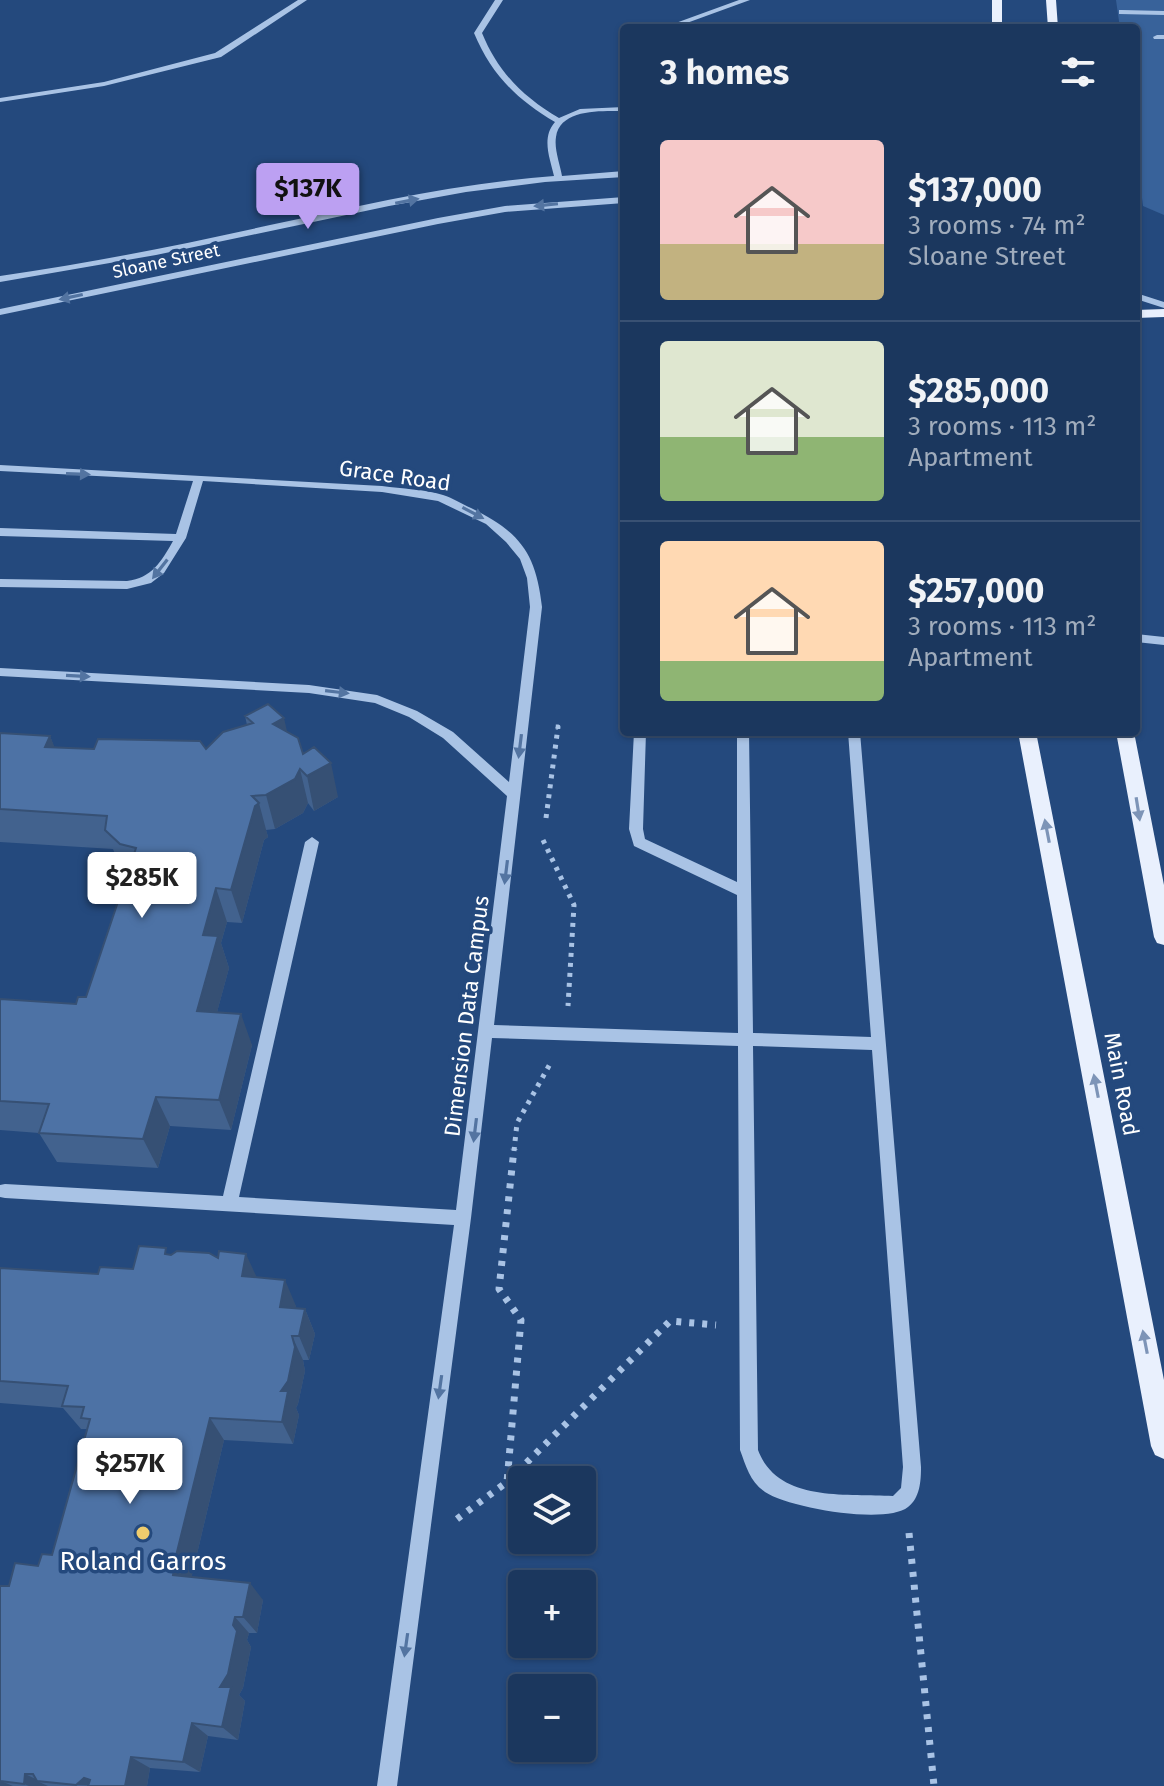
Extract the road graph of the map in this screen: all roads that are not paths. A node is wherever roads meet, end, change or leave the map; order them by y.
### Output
1 (303, 0) edge
2 (499, 0) edge
3 (746, 0) edge
4 (997, 0) edge
5 (1051, 0) edge
6 (1122, 12) dead end
7 (1164, 13) edge
8 (677, 24) edge
9 (997, 24) edge
10 (1053, 24) edge
11 (0, 100) edge
12 (620, 109) edge
13 (559, 121) junction
14 (620, 174) edge
15 (558, 177) junction
16 (620, 200) edge
17 (0, 279) edge
18 (1140, 297) edge
19 (1164, 305) edge
20 (0, 312) edge
21 (1164, 313) edge
22 (1140, 314) edge
23 (0, 468) edge
24 (199, 478) junction
25 (0, 532) edge
26 (180, 538) junction
27 (0, 583) edge
28 (1140, 638) edge
29 (1164, 641) edge
30 (0, 672) edge
31 (640, 736) edge
32 (743, 736) edge
33 (854, 736) edge
34 (1028, 736) edge
35 (1126, 736) edge
36 (514, 794) junction
37 (312, 842) dead end
38 (745, 892) junction
39 (1164, 937) edge
40 (487, 1031) junction
41 (747, 1039) junction
42 (879, 1044) junction
43 (5, 1191) dead end
44 (229, 1204) junction
45 (463, 1218) junction
46 (1164, 1446) edge
47 (387, 1786) edge

1 - 11 street
2 - 13 street
3 - 8 street
4 - 9 main road
5 - 10 main road
6 - 7 street
12 - 13 street
13 - 15 street
14 - 15 street, Sloane Street
17 -> 15 street, Sloane Street
16 -> 20 street, Sloane Street
18 - 19 street
21 - 22 main road
23 -> 24 street, Grace Road
24 - 26 street
24 -> 36 street, Grace Road
25 - 26 street
26 -> 27 street
28 - 29 street
30 -> 36 street
31 - 38 street
32 - 38 street
33 - 42 street
46 -> 34 main road, Main Road
35 -> 39 main road
36 -> 40 street, Dimension Data Campus
37 - 44 street
38 - 41 street
40 - 41 street
40 -> 45 street, Dimension Data Campus
41 - 42 street
41 - 42 street
43 - 44 street
44 - 45 street
45 -> 47 street, Dimension Data Campus

